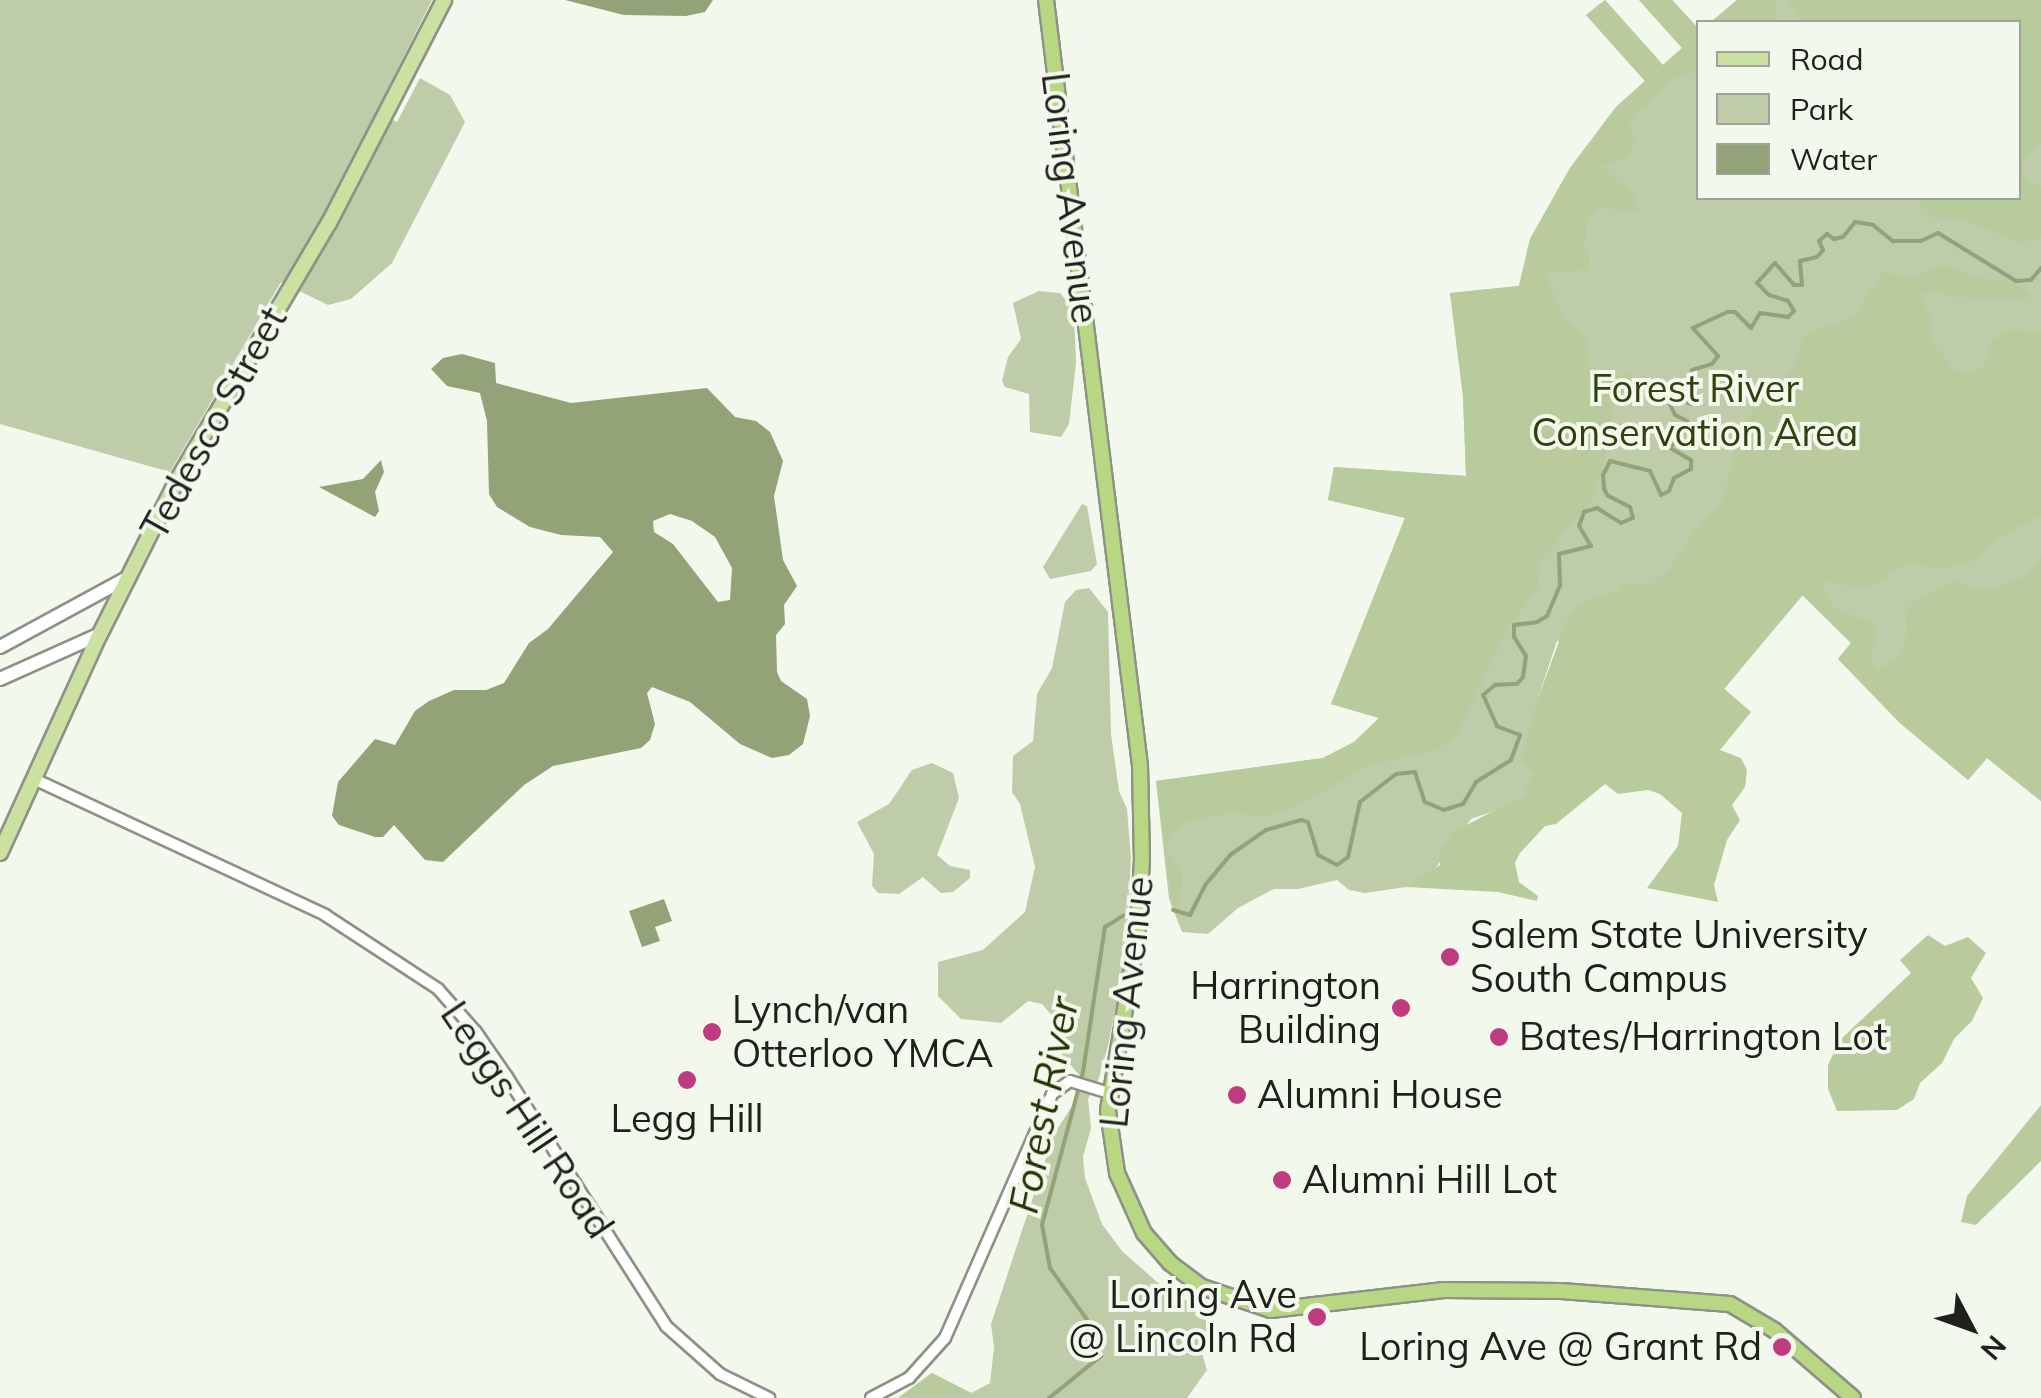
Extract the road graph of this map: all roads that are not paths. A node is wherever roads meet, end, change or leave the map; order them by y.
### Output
1 (444, 0) edge
2 (1046, 0) edge
3 (128, 578) junction
4 (100, 634) junction
5 (0, 647) edge
6 (0, 679) edge
7 (34, 778) junction
8 (0, 853) edge
9 (1109, 1093) junction
10 (768, 1398) edge
11 (871, 1398) edge
12 (1853, 1398) edge

1 - 3 main road, Tedesco Street
2 - 9 highway, Loring Avenue
3 - 4 main road, Tedesco Street
3 - 5 main road
4 - 6 main road
4 - 7 main road, Tedesco Street
7 - 8 main road, Tedesco Street
7 - 10 street, Leggs Hill Road
9 - 11 street
9 - 12 highway, Loring Avenue

